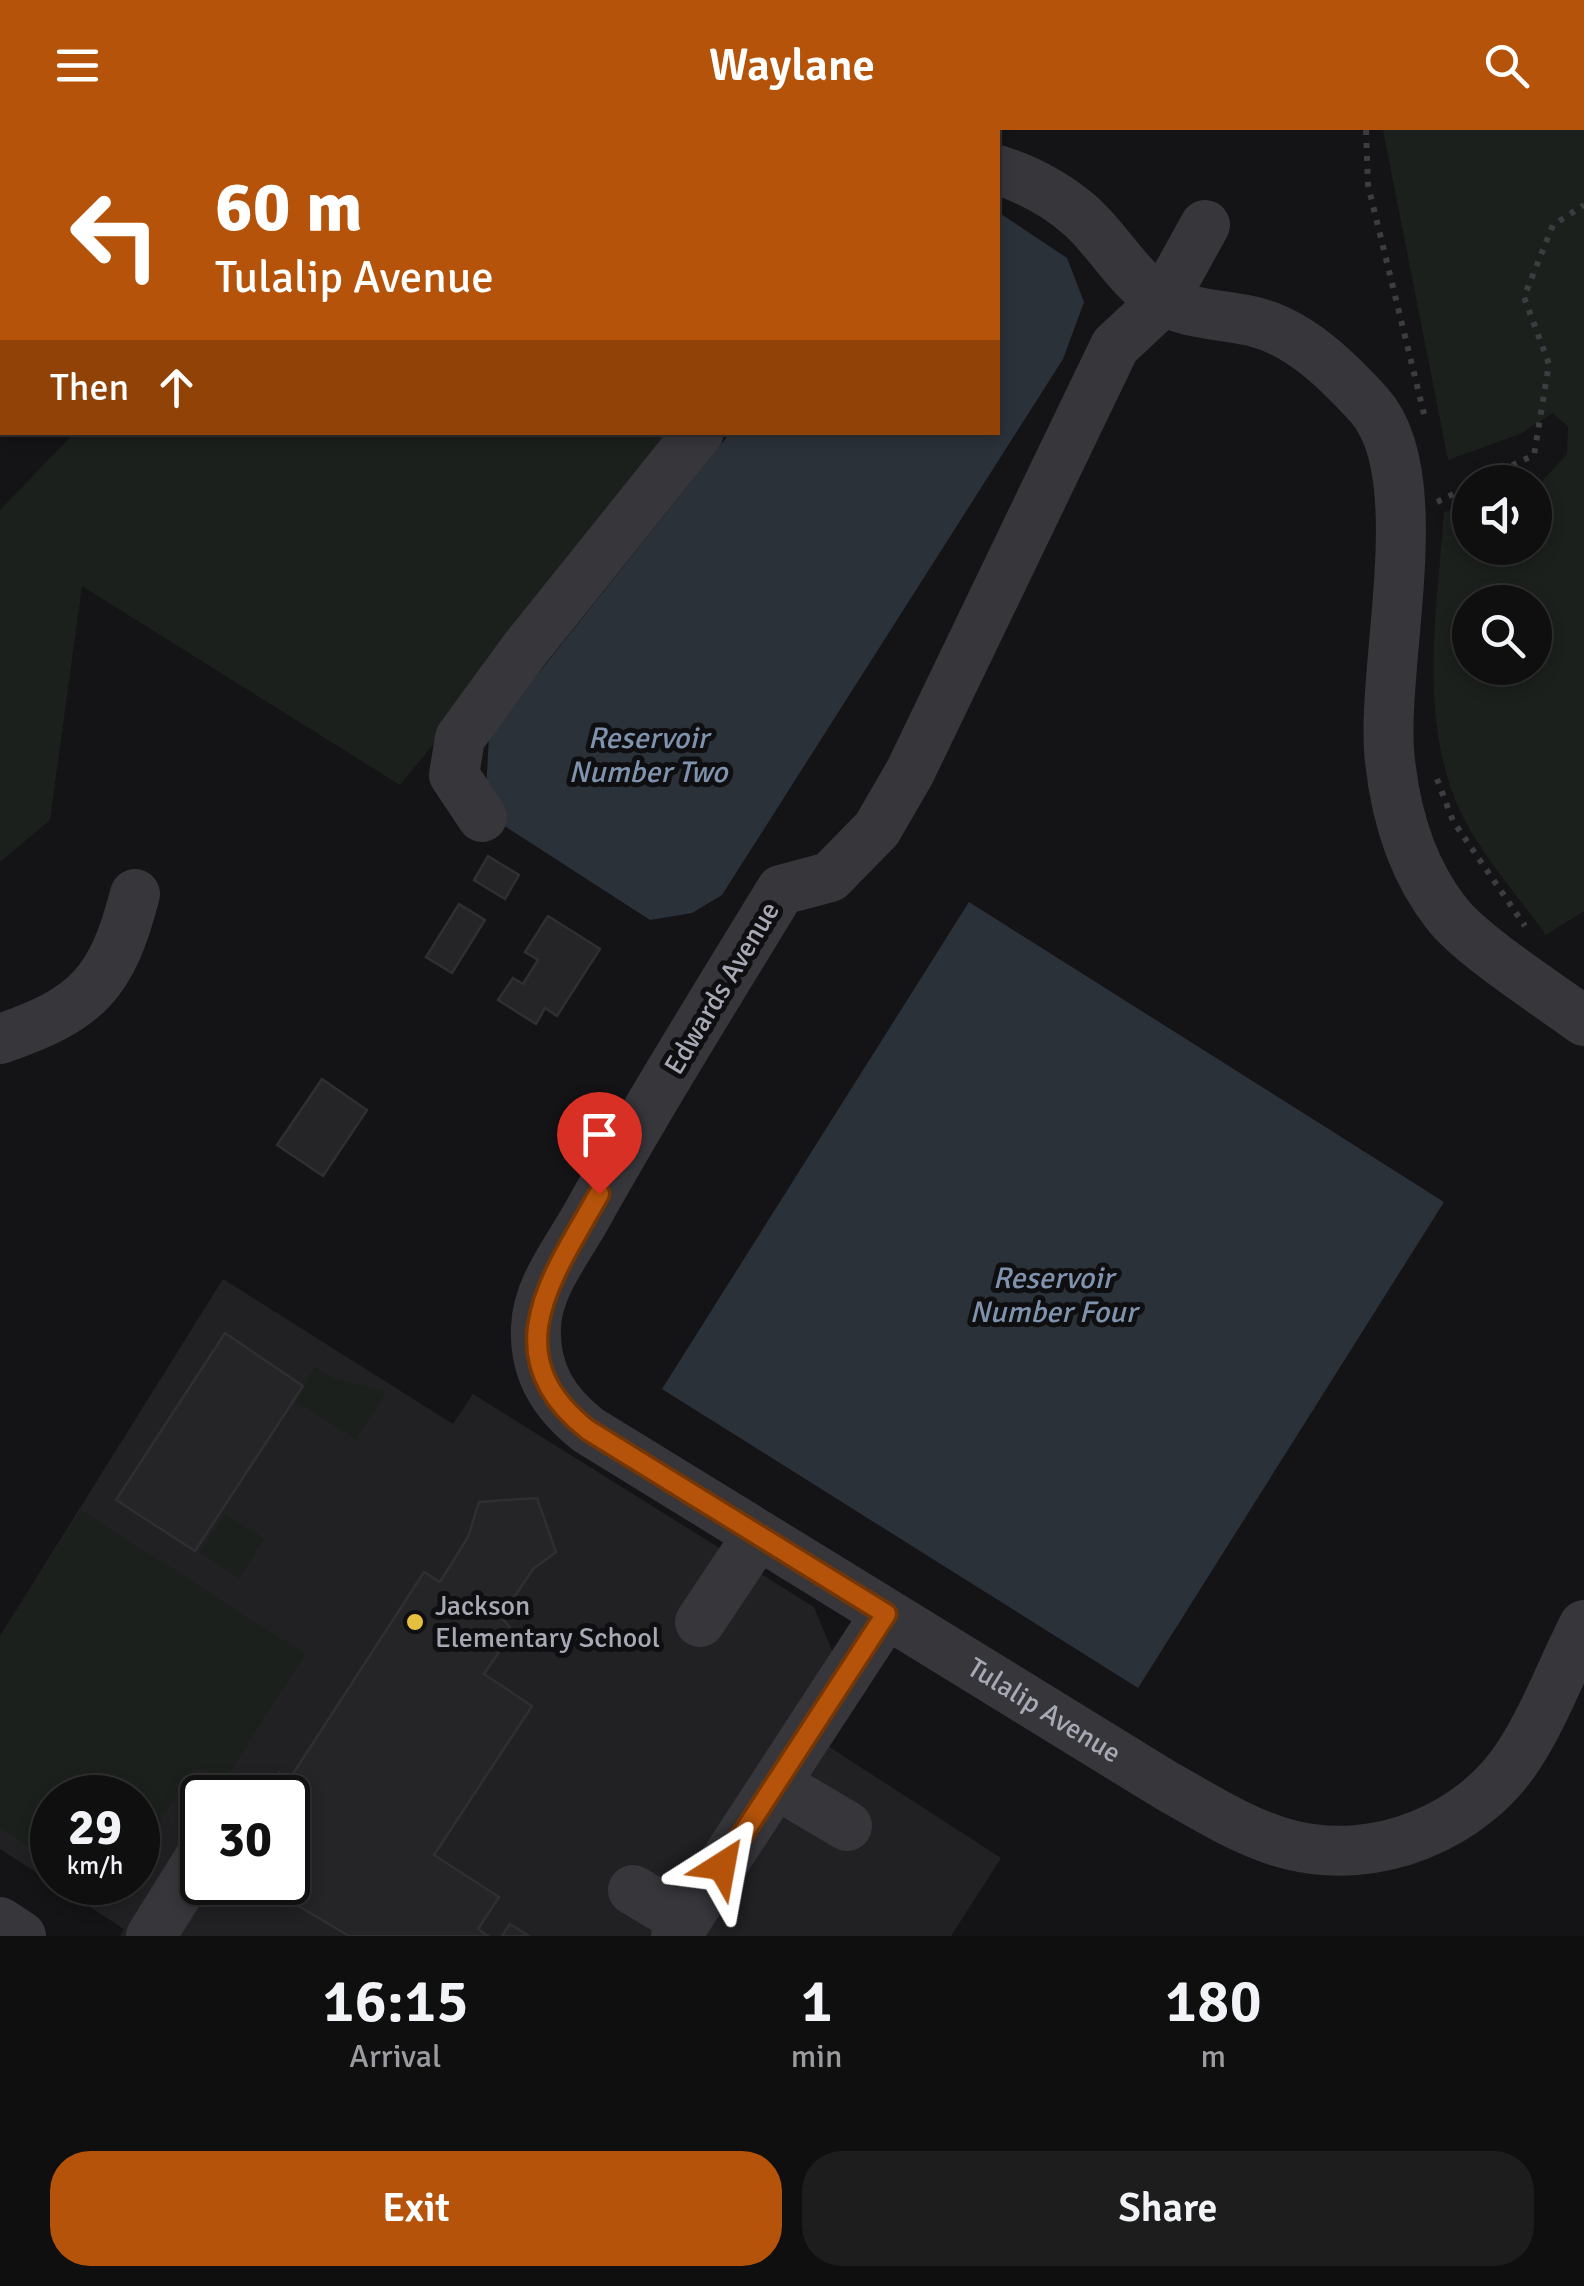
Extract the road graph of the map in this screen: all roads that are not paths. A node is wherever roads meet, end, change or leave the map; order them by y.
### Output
1 (1000, 171) edge
2 (1205, 226) dead end
3 (1162, 301) junction
4 (697, 435) edge
5 (482, 817) dead end
6 (135, 894) dead end
7 (1584, 1022) edge
8 (0, 1039) edge
9 (543, 1295) joint
10 (758, 1535) junction
11 (886, 1614) junction
12 (700, 1622) dead end
13 (1584, 1625) edge
14 (776, 1784) junction
15 (847, 1826) dead end
16 (180, 1889) edge
17 (632, 1890) dead end
18 (0, 1922) edge
19 (680, 1928) edge
20 (21, 1936) edge
21 (151, 1936) edge

1 - 3 street
2 - 3 street
3 - 7 street
3 - 9 street, Edwards Avenue
4 - 5 street
6 - 8 street
9 - 10 street, Tulalip Avenue
10 - 11 street, Tulalip Avenue
10 - 12 street
11 - 13 street, Tulalip Avenue
11 - 14 street
14 - 15 street
14 - 19 street
16 - 21 street
17 - 19 street
18 - 20 street

